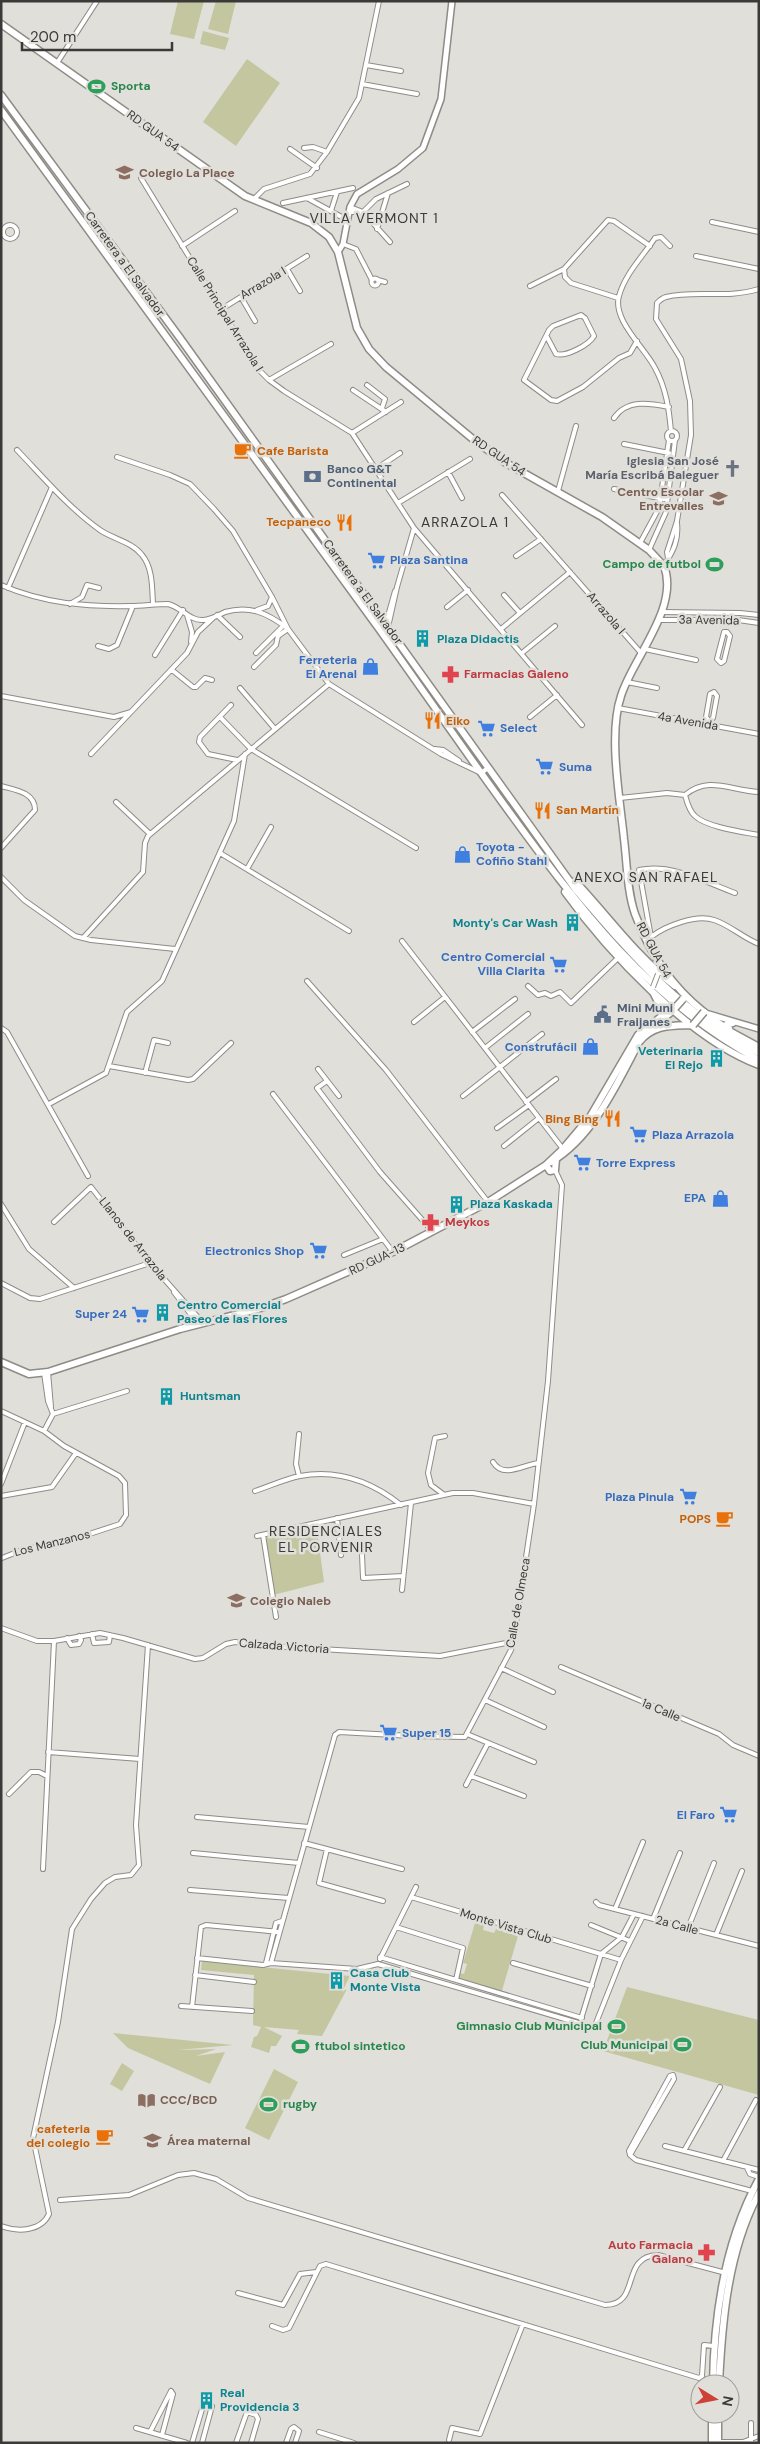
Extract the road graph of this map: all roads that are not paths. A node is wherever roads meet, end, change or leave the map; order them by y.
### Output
1 (97, 1) edge
2 (379, 1) edge
3 (452, 1) edge
4 (1, 24) edge
5 (57, 63) junction
6 (366, 65) junction
7 (401, 71) dead end
8 (362, 84) junction
9 (417, 94) dead end
10 (1, 95) edge
11 (1, 110) edge
12 (304, 148) dead end
13 (290, 149) dead end
14 (328, 152) junction
15 (317, 168) junction
16 (141, 178) dead end
17 (407, 184) dead end
18 (353, 188) dead end
19 (337, 192) junction
20 (388, 192) junction
21 (308, 198) junction
22 (253, 200) junction
23 (283, 203) dead end
24 (235, 211) dead end
25 (331, 211) junction
26 (363, 212) junction
27 (348, 214) junction
28 (712, 222) dead end
29 (376, 229) junction
30 (759, 232) edge
31 (390, 242) dead end
32 (342, 244) junction
33 (182, 246) junction
34 (650, 246) junction
35 (670, 246) dead end
36 (338, 252) junction
37 (307, 256) dead end
38 (696, 256) dead end
39 (287, 269) junction
40 (564, 269) junction
41 (759, 269) edge
42 (385, 282) dead end
43 (530, 286) dead end
44 (759, 289) edge
45 (300, 291) dead end
46 (240, 297) junction
47 (618, 298) junction
48 (220, 310) junction
49 (256, 321) dead end
50 (547, 337) junction
51 (637, 341) junction
52 (331, 344) dead end
53 (269, 380) junction
54 (367, 385) dead end
55 (353, 390) dead end
56 (401, 402) dead end
57 (669, 406) junction
58 (382, 408) junction
59 (386, 412) junction
60 (614, 418) dead end
61 (576, 426) dead end
62 (671, 431) junction
63 (352, 433) junction
64 (669, 440) junction
65 (675, 440) junction
66 (624, 444) dead end
67 (17, 450) dead end
68 (400, 453) dead end
69 (668, 453) junction
70 (673, 455) junction
71 (117, 457) dead end
72 (470, 459) dead end
73 (376, 469) junction
74 (448, 472) junction
75 (52, 487) junction
76 (614, 490) dead end
77 (558, 491) junction
78 (502, 495) dead end
79 (462, 498) dead end
80 (662, 499) junction
81 (668, 501) junction
82 (398, 503) junction
83 (677, 521) junction
84 (414, 528) junction
85 (541, 539) junction
86 (640, 544) junction
87 (649, 550) junction
88 (516, 556) dead end
89 (668, 558) junction
90 (664, 566) junction
91 (570, 572) junction
92 (1, 585) edge
93 (8, 588) junction
94 (99, 588) dead end
95 (468, 590) junction
96 (504, 595) dead end
97 (272, 597) junction
98 (70, 604) junction
99 (153, 604) junction
100 (133, 606) junction
101 (447, 607) dead end
102 (183, 610) junction
103 (256, 610) junction
104 (661, 612) junction
105 (520, 613) junction
106 (187, 615) junction
107 (217, 615) junction
108 (759, 615) edge
109 (659, 620) junction
110 (728, 620) junction
111 (759, 623) edge
112 (284, 625) junction
113 (387, 625) junction
114 (555, 626) dead end
115 (501, 628) junction
116 (288, 629) junction
117 (726, 632) junction
118 (240, 637) dead end
119 (190, 645) junction
120 (98, 646) dead end
121 (644, 652) junction
122 (256, 653) dead end
123 (522, 653) junction
124 (155, 656) dead end
125 (696, 660) dead end
126 (254, 667) dead end
127 (172, 670) junction
128 (212, 680) dead end
129 (627, 682) junction
130 (329, 684) junction
131 (240, 688) dead end
132 (658, 688) dead end
133 (557, 695) junction
134 (1, 696) edge
135 (231, 705) dead end
136 (618, 708) junction
137 (134, 711) junction
138 (652, 715) junction
139 (220, 717) junction
140 (530, 717) dead end
141 (444, 722) junction
142 (708, 723) junction
143 (582, 725) dead end
144 (275, 729) junction
145 (616, 734) junction
146 (759, 734) edge
147 (251, 749) junction
148 (91, 754) dead end
149 (245, 754) junction
150 (482, 759) junction
151 (237, 760) junction
152 (488, 768) junction
153 (481, 773) junction
154 (488, 782) junction
155 (1, 786) edge
156 (759, 792) edge
157 (685, 795) junction
158 (620, 798) junction
159 (116, 802) dead end
160 (271, 827) dead end
161 (532, 829) junction
162 (150, 834) junction
163 (759, 835) edge
164 (533, 845) junction
165 (1, 848) edge
166 (416, 848) dead end
167 (220, 853) junction
168 (553, 859) junction
169 (546, 864) junction
170 (247, 869) junction
171 (1, 877) edge
172 (735, 893) dead end
173 (349, 931) dead end
174 (83, 938) junction
175 (649, 938) junction
176 (402, 941) dead end
177 (759, 944) edge
178 (176, 949) junction
179 (618, 958) junction
180 (658, 960) junction
181 (658, 974) junction
182 (307, 981) dead end
183 (528, 986) dead end
184 (675, 986) junction
185 (652, 989) junction
186 (445, 997) junction
187 (684, 998) junction
188 (515, 999) dead end
189 (674, 1009) junction
190 (704, 1012) junction
191 (528, 1014) dead end
192 (414, 1022) dead end
193 (733, 1023) junction
194 (693, 1025) junction
195 (645, 1027) junction
196 (1, 1028) edge
197 (759, 1029) edge
198 (472, 1032) junction
199 (731, 1032) junction
200 (542, 1034) dead end
201 (168, 1043) dead end
202 (231, 1044) dead end
203 (484, 1048) junction
204 (759, 1048) edge
205 (759, 1053) edge
206 (759, 1060) edge
207 (759, 1065) edge
208 (109, 1066) junction
209 (499, 1067) junction
210 (318, 1069) dead end
211 (146, 1072) junction
212 (556, 1079) dead end
213 (327, 1081) junction
214 (273, 1094) dead end
215 (338, 1096) dead end
216 (463, 1096) dead end
217 (527, 1103) junction
218 (49, 1104) junction
219 (539, 1118) junction
220 (497, 1128) dead end
221 (504, 1146) dead end
222 (563, 1152) junction
223 (556, 1160) junction
224 (550, 1168) junction
225 (88, 1176) dead end
226 (488, 1202) junction
227 (1, 1204) edge
228 (54, 1222) dead end
229 (433, 1232) junction
230 (383, 1239) junction
231 (393, 1252) junction
232 (344, 1255) dead end
233 (150, 1263) junction
234 (1, 1283) edge
235 (74, 1288) junction
236 (200, 1324) junction
237 (1, 1362) edge
238 (46, 1372) junction
239 (127, 1391) dead end
240 (1, 1411) edge
241 (53, 1414) junction
242 (25, 1422) junction
243 (44, 1431) junction
244 (299, 1434) dead end
245 (445, 1436) dead end
246 (76, 1453) junction
247 (493, 1462) dead end
248 (538, 1463) junction
249 (299, 1476) junction
250 (1, 1484) edge
251 (255, 1490) dead end
252 (443, 1494) junction
253 (1, 1496) edge
254 (411, 1504) junction
255 (534, 1504) junction
256 (401, 1505) junction
257 (337, 1518) junction
258 (263, 1535) junction
259 (256, 1536) dead end
260 (362, 1554) dead end
261 (341, 1555) dead end
262 (2, 1558) edge
263 (403, 1576) junction
264 (402, 1590) dead end
265 (276, 1617) dead end
266 (1, 1628) edge
267 (92, 1634) junction
268 (110, 1635) junction
269 (79, 1636) junction
270 (514, 1637) junction
271 (67, 1638) junction
272 (54, 1641) junction
273 (148, 1645) junction
274 (501, 1668) junction
275 (561, 1668) dead end
276 (553, 1692) dead end
277 (485, 1700) junction
278 (544, 1727) dead end
279 (467, 1734) junction
280 (488, 1743) junction
281 (48, 1752) junction
282 (759, 1756) edge
283 (140, 1759) junction
284 (534, 1762) dead end
285 (47, 1776) junction
286 (471, 1776) junction
287 (466, 1786) dead end
288 (10, 1794) dead end
289 (524, 1796) dead end
290 (197, 1817) dead end
291 (309, 1827) junction
292 (643, 1842) dead end
293 (304, 1843) junction
294 (327, 1849) junction
295 (193, 1853) dead end
296 (680, 1853) dead end
297 (299, 1863) junction
298 (714, 1863) dead end
299 (43, 1869) dead end
300 (402, 1869) dead end
301 (742, 1871) dead end
302 (416, 1887) dead end
303 (190, 1890) dead end
304 (411, 1897) junction
305 (289, 1898) junction
306 (383, 1901) dead end
307 (596, 1902) dead end
308 (615, 1909) junction
309 (634, 1914) junction
310 (643, 1916) junction
311 (283, 1919) junction
312 (653, 1919) junction
313 (591, 1925) dead end
314 (396, 1927) junction
315 (688, 1928) junction
316 (274, 1931) junction
317 (279, 1932) junction
318 (716, 1935) junction
319 (622, 1937) junction
320 (630, 1941) junction
321 (759, 1946) edge
322 (601, 1954) junction
323 (197, 1958) junction
324 (380, 1958) junction
325 (621, 1960) junction
326 (269, 1963) junction
327 (513, 1963) dead end
328 (378, 1964) junction
329 (195, 1975) junction
330 (456, 1980) junction
331 (254, 1982) dead end
332 (592, 1986) junction
333 (500, 1993) junction
334 (498, 2000) junction
335 (181, 2006) dead end
336 (192, 2007) junction
337 (252, 2011) dead end
338 (582, 2018) junction
339 (580, 2024) junction
340 (720, 2088) dead end
341 (756, 2100) dead end
342 (658, 2102) junction
343 (664, 2146) dead end
344 (684, 2151) junction
345 (723, 2161) junction
346 (747, 2168) junction
347 (756, 2170) edge
348 (757, 2177) edge
349 (756, 2192) edge
350 (60, 2200) dead end
351 (1, 2226) edge
352 (316, 2272) junction
353 (726, 2273) junction
354 (238, 2293) dead end
355 (523, 2324) junction
356 (272, 2326) dead end
357 (714, 2346) junction
358 (713, 2374) edge
359 (719, 2374) edge
360 (751, 2423) dead end
361 (713, 2424) edge
362 (717, 2424) edge
363 (136, 2428) dead end
364 (461, 2430) junction
365 (150, 2432) junction
366 (319, 2432) dead end
367 (162, 2435) junction
368 (759, 2436) edge
369 (334, 2437) junction
370 (460, 2437) dead end
371 (449, 2440) dead end
372 (344, 2441) edge
373 (751, 2441) edge
374 (716, 2442) edge
375 (187, 2443) edge
376 (192, 2443) edge
377 (202, 2443) edge
378 (236, 2443) edge
379 (252, 2443) edge
380 (286, 2443) edge
381 (295, 2443) edge
382 (332, 2443) edge
383 (354, 2443) edge

1 - 5 street
2 - 6 street
3 - 27 street
4 - 5 main road, RD GUA 54
5 - 22 main road, RD GUA 54
6 - 7 street
6 - 8 street
8 - 9 street
8 - 14 street
10 - 113 main road, Carretera a El Salvador
11 - 141 main road, Carretera a El Salvador
12 - 14 street
13 - 15 street
14 - 15 street
15 - 22 street
16 - 33 street, Calle Principal Arrazola I
17 - 20 street
18 - 19 street
19 - 21 street
19 - 25 street
20 - 26 street
20 - 29 street
21 - 23 street
21 - 25 street
22 - 36 main road, RD GUA 54
24 - 33 street
25 - 27 street
26 - 27 street
26 - 29 street
27 - 32 street
28 - 30 street
29 - 31 street
32 - 36 street
32 - 42 street
33 - 48 street, Calle Principal Arrazola I
34 - 35 street
34 - 40 street
34 - 47 street
36 - 77 main road, RD GUA 54
37 - 39 street, Arrazola I
38 - 41 street
39 - 45 street
39 - 46 street, Arrazola I
40 - 43 street
40 - 47 street
44 - 83 street
46 - 48 street, Arrazola I
46 - 49 street
47 - 51 street
48 - 53 street, Calle Principal Arrazola I
50 - 50 street
50 - 51 street
51 - 57 street
52 - 53 street
53 - 63 street, Calle Principal Arrazola I
54 - 58 street
55 - 58 street
56 - 59 street
57 - 60 street
57 - 62 street
58 - 59 street
59 - 63 street
61 - 77 street
62 - 64 street
62 - 65 street
63 - 73 street, Calle Principal Arrazola I
64 - 65 street
64 - 69 street
65 - 70 street
66 - 69 street
67 - 75 street
68 - 73 street
69 - 70 street
69 - 80 street
70 - 81 street
71 - 97 street
72 - 74 street
73 - 82 street, Calle Principal Arrazola I
74 - 79 street
74 - 82 street
75 - 93 street
75 - 99 street
76 - 80 street
77 - 86 main road, RD GUA 54
78 - 85 street, Arrazola I
80 - 81 street
80 - 86 street
81 - 87 street
82 - 84 street, Calle Principal Arrazola I
83 - 89 street
83 - 89 street
84 - 95 street, Calle Principal Arrazola I
84 - 113 street
85 - 88 street
85 - 91 street, Arrazola I
86 - 87 main road, RD GUA 54
87 - 90 main road, RD GUA 54
89 - 90 street
90 - 104 main road, RD GUA 54
91 - 105 street
91 - 121 street, Arrazola I
92 - 93 street
93 - 98 street
94 - 98 street
95 - 101 street
95 - 115 street, Calle Principal Arrazola I
96 - 105 street
97 - 103 street
97 - 116 street
98 - 100 street
99 - 100 street
99 - 102 street
100 - 120 street
102 - 106 street
102 - 124 street
103 - 107 street
103 - 112 street
104 - 108 street, 3a Avenida
104 - 109 main road, RD GUA 54
105 - 115 street
106 - 107 street
106 - 119 street
107 - 118 street
107 - 119 street
109 - 110 street, 3a Avenida
109 - 121 main road, RD GUA 54
110 - 111 street, 3a Avenida
110 - 117 street
112 - 116 street
112 - 122 street
113 - 150 main road, Carretera a El Salvador
114 - 123 street
115 - 123 street, Calle Principal Arrazola I
116 - 126 street
116 - 130 street
117 - 117 street
119 - 127 street
121 - 125 street
121 - 129 main road, RD GUA 54
123 - 133 street, Calle Principal Arrazola I
127 - 128 street
127 - 137 street
129 - 132 street
129 - 136 main road, RD GUA 54
130 - 144 street
130 - 153 street
131 - 144 street
133 - 140 street
133 - 143 street, Calle Principal Arrazola I
134 - 137 street
135 - 139 street
136 - 138 street, 4a Avenida
136 - 145 main road, RD GUA 54
137 - 148 street
138 - 142 street, 4a Avenida
138 - 145 street
139 - 147 street
139 - 151 street
141 - 150 main road
141 - 153 main road, Carretera a El Salvador
142 - 142 street
142 - 146 street, 4a Avenida
144 - 147 street
145 - 158 main road, RD GUA 54
147 - 149 street
147 - 166 street
149 - 151 street
149 - 167 street
150 - 152 main road, Carretera a El Salvador
151 - 162 street
152 - 153 street
152 - 161 main road, Carretera a El Salvador
153 - 154 main road, Carretera a El Salvador
154 - 161 main road
154 - 164 main road, Carretera a El Salvador
155 - 165 street
156 - 157 street
157 - 158 street
157 - 163 street
158 - 175 main road, RD GUA 54
159 - 162 street
160 - 170 street
161 - 164 main road
161 - 168 main road, Carretera a El Salvador
162 - 174 street
164 - 169 main road, Carretera a El Salvador
167 - 170 street
167 - 178 street
168 - 181 main road
168 - 205 main road, Carretera a El Salvador
169 - 179 main road
169 - 206 main road, Carretera a El Salvador
170 - 173 street
171 - 174 street
172 - 175 street
174 - 178 street
175 - 177 street
175 - 180 main road, RD GUA 54
176 - 186 street
178 - 208 street
179 - 183 street
179 - 185 main road
180 - 181 street
180 - 184 main road, RD GUA 54
181 - 184 main road
181 - 185 street, bridge
182 - 226 street
184 - 187 main road, RD GUA 54
185 - 189 main road
185 - 195 main road
186 - 192 street
186 - 198 street
187 - 189 main road, RD GUA-13, bridge
187 - 190 main road, RD GUA 54
188 - 198 street
189 - 194 main road
189 - 195 main road, RD GUA-13
190 - 193 street
190 - 194 main road, bridge
190 - 199 main road, RD GUA 54
191 - 203 street
193 - 197 street
193 - 199 main road
194 - 207 main road
194 - 222 main road, RD GUA-13
195 - 222 main road, RD GUA-13
196 - 218 street
198 - 203 street
199 - 204 main road, RD GUA 54
200 - 209 street
201 - 211 street
202 - 211 street
203 - 209 street
208 - 211 street
208 - 218 street
209 - 216 street
209 - 217 street
210 - 213 street
212 - 217 street
213 - 215 street
213 - 229 street
214 - 230 street
217 - 219 street
217 - 220 street
218 - 225 street
219 - 221 street
219 - 222 street
222 - 223 main road
222 - 224 main road, RD GUA-13
223 - 224 main road
223 - 224 main road
224 - 226 main road, RD GUA-13
224 - 248 street, Calle de Olmeca
226 - 229 main road, RD GUA-13
227 - 235 street
228 - 233 street, Llanos de Arrazola
229 - 231 main road, RD GUA-13
230 - 231 street
230 - 232 street
231 - 236 main road, RD GUA-13
233 - 235 street
233 - 236 street, Llanos de Arrazola
234 - 235 street
236 - 238 main road, RD GUA-13
237 - 238 main road, RD GUA-13
238 - 241 street
239 - 241 street
240 - 242 street, Los Manzanos
241 - 243 street
242 - 243 street, Los Manzanos
242 - 250 street
243 - 246 street, Los Manzanos
244 - 249 street
245 - 252 street
246 - 253 street
246 - 262 street, Los Manzanos
247 - 248 street
248 - 255 street, Calle de Olmeca
249 - 251 street
249 - 256 street
252 - 254 street
252 - 255 street
254 - 256 street
254 - 263 street
255 - 270 street, Calle de Olmeca
256 - 257 street
257 - 258 street
257 - 261 street
258 - 259 street
258 - 265 street
260 - 263 street
263 - 264 street
266 - 272 street, Calzada Victoria
267 - 268 street, Calzada Victoria
267 - 268 street
267 - 269 street, Calzada Victoria
268 - 273 street, Calzada Victoria
269 - 271 street, Calzada Victoria
269 - 271 street
270 - 273 street, Calzada Victoria
270 - 274 street, Calle de Olmeca
271 - 272 street, Calzada Victoria
272 - 281 street
273 - 283 street
274 - 276 street
274 - 277 street, Calle de Olmeca
275 - 282 street, 1a Calle
277 - 278 street
277 - 279 street, Calle de Olmeca
279 - 280 street
279 - 291 street
280 - 284 street
280 - 286 street
281 - 283 street
281 - 285 street
283 - 351 street
285 - 288 street
285 - 299 street
286 - 287 street
286 - 289 street
290 - 291 street
291 - 293 street
292 - 308 street
293 - 294 street
293 - 297 street
294 - 300 street
294 - 306 street
295 - 297 street
296 - 312 street
297 - 305 street
298 - 315 street
301 - 318 street
302 - 304 street
303 - 305 street
304 - 314 street
304 - 322 street, Monte Vista Club
305 - 311 street
307 - 308 street, 2a Calle
308 - 309 street, 2a Calle
309 - 310 street, 2a Calle
309 - 319 street
310 - 312 street, 2a Calle
310 - 320 street
311 - 316 street
311 - 317 street
312 - 315 street, 2a Calle
313 - 319 street
314 - 324 street
314 - 330 street
315 - 318 street, 2a Calle
316 - 317 street
316 - 323 street
316 - 326 street
317 - 326 street
318 - 321 street, 2a Calle
319 - 320 street
319 - 322 street
320 - 325 street
322 - 325 street, Monte Vista Club
322 - 332 street
323 - 326 street
323 - 329 street
324 - 328 street
324 - 330 street
325 - 339 street
326 - 328 street
327 - 332 street
328 - 334 street
329 - 331 street
329 - 336 street
330 - 333 street
332 - 338 street
333 - 334 street
333 - 338 street
334 - 339 street
335 - 336 street
336 - 337 street
338 - 339 street
340 - 344 street
341 - 345 street
342 - 342 street
342 - 349 street
343 - 344 street
344 - 345 street
345 - 346 street
346 - 347 street
346 - 348 street
348 - 349 main road
349 - 353 main road
349 - 359 main road
350 - 353 street
352 - 354 street
352 - 355 street
352 - 356 street
353 - 357 main road
355 - 357 street
355 - 364 street
357 - 358 main road
360 - 373 street
361 - 374 main road
362 - 374 main road
363 - 365 street
364 - 370 street
364 - 371 street
365 - 367 street
365 - 367 street
366 - 369 street
367 - 375 street
368 - 373 street
369 - 372 street
369 - 382 street
372 - 383 street
373 - 374 street
376 - 377 street
378 - 379 street
380 - 381 street

